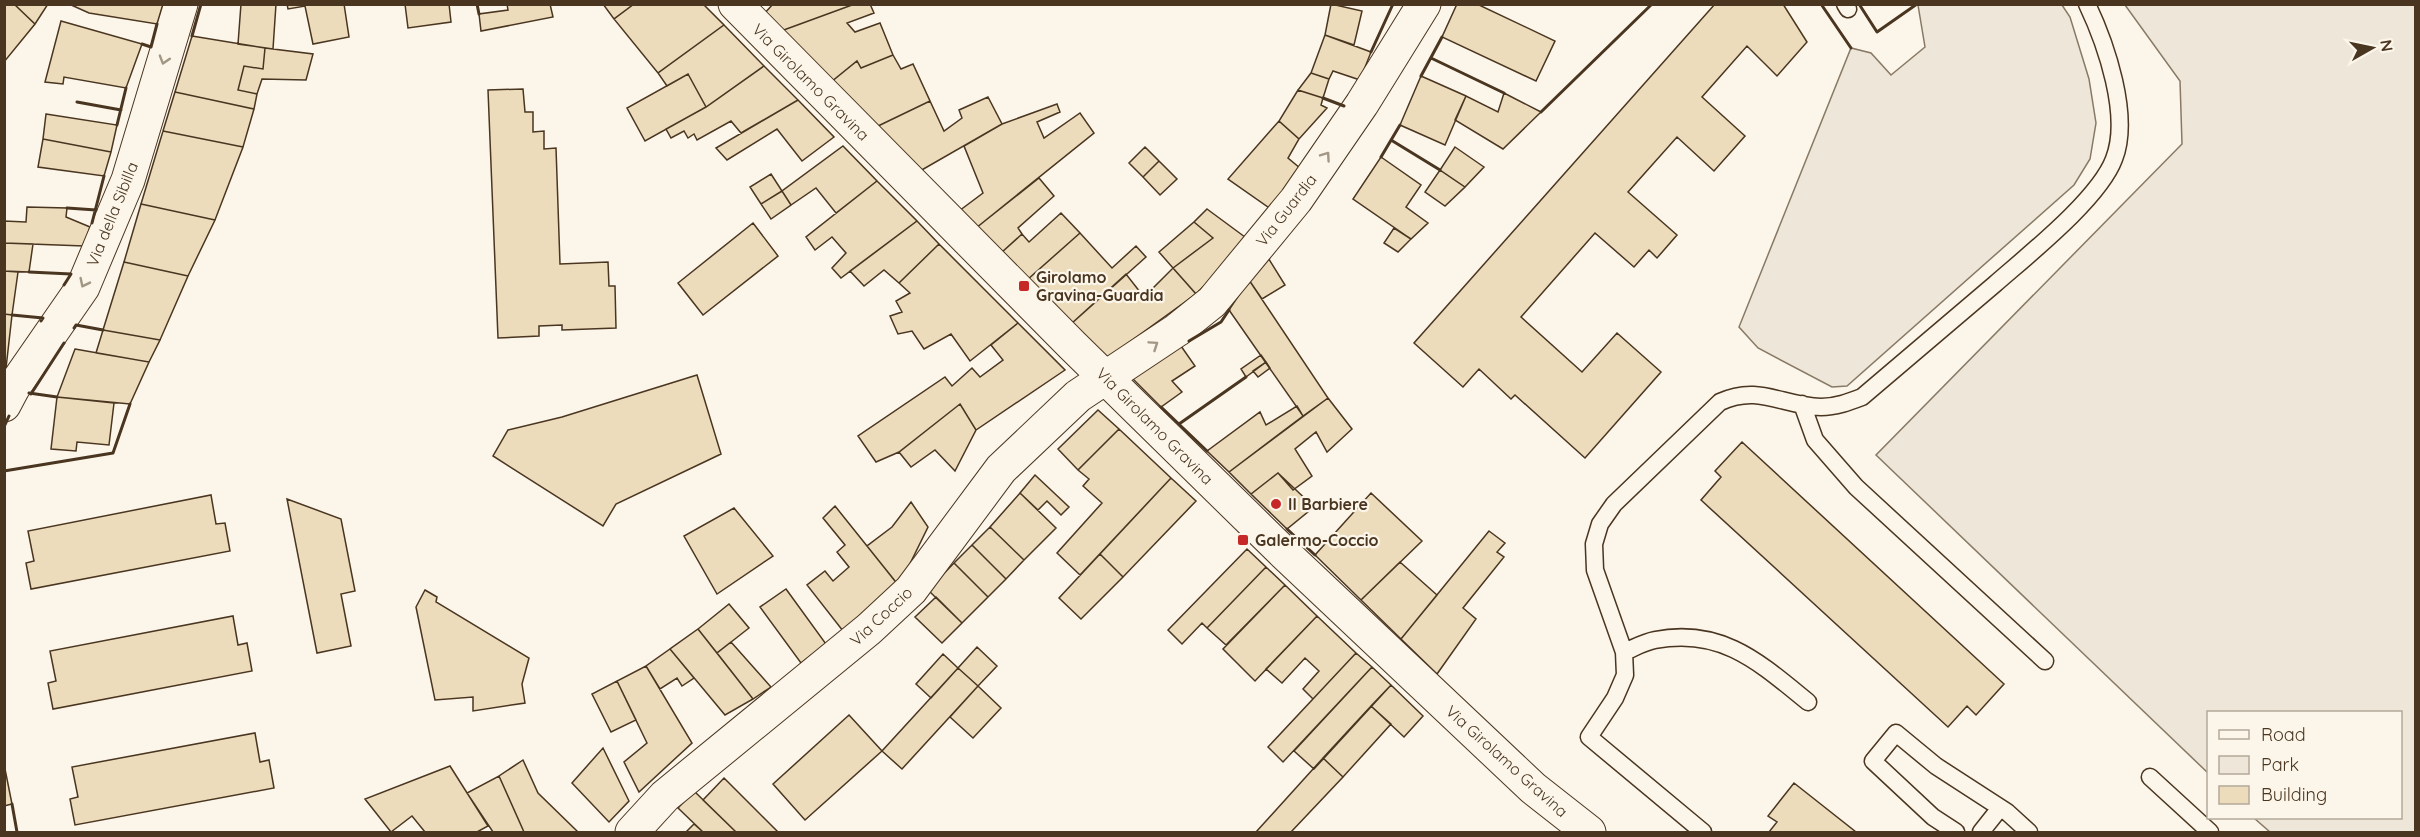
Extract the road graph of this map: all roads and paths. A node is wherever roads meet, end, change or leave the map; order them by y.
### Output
1 (182, 4) edge
2 (735, 4) edge
3 (1425, 4) edge
4 (2087, 4) edge
5 (1106, 378) junction
6 (1802, 404) junction
7 (4, 405) edge
8 (1624, 652) junction
9 (2045, 661) dead end
10 (1808, 702) dead end
11 (2150, 777) dead end
12 (2000, 808) junction
13 (632, 832) edge
14 (1588, 832) edge
15 (1703, 832) edge
16 (1956, 832) edge
17 (1980, 832) edge
18 (2029, 832) edge
19 (2210, 832) edge

1 -> 7 street, Via della Sibilla
2 - 5 street, Via Girolamo Gravina
5 -> 3 street, Via Guardia
4 - 6 lane
5 - 13 street, Via Coccio
5 - 14 street, Via Girolamo Gravina
6 - 8 lane
6 - 9 lane
8 - 10 lane
8 - 15 lane
11 - 19 lane
12 - 16 lane
12 - 17 lane
12 - 18 lane

